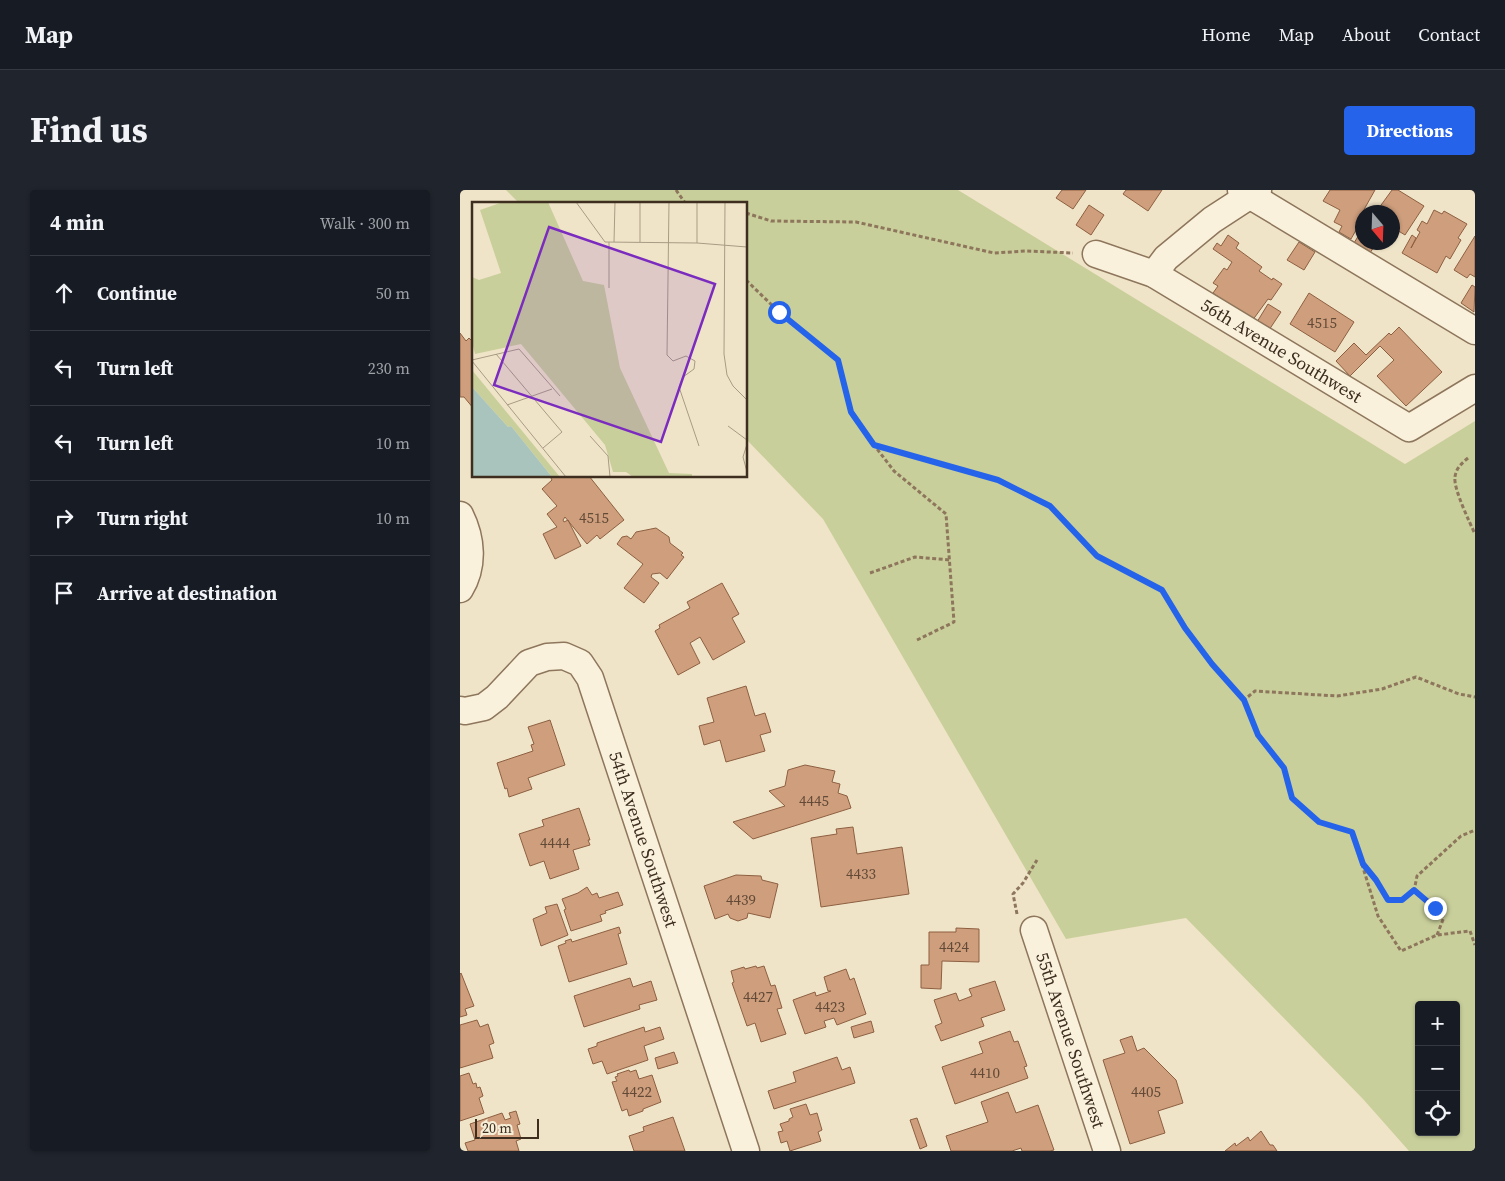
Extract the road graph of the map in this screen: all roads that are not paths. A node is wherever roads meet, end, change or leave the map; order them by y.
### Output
1 (1250, 192) edge
2 (1096, 254) road end
3 (1154, 274) junction
4 (1475, 331) edge
5 (1475, 388) edge
6 (460, 515) edge
7 (460, 589) edge
8 (460, 710) edge
9 (1034, 930) road end
10 (746, 1151) edge
11 (1107, 1151) edge

1 - 3 street
1 - 4 street
2 - 3 street, 56th Avenue Southwest
3 - 5 street, 56th Avenue Southwest
6 - 7 street
8 - 10 street, 54th Avenue Southwest
9 - 11 street, 55th Avenue Southwest

